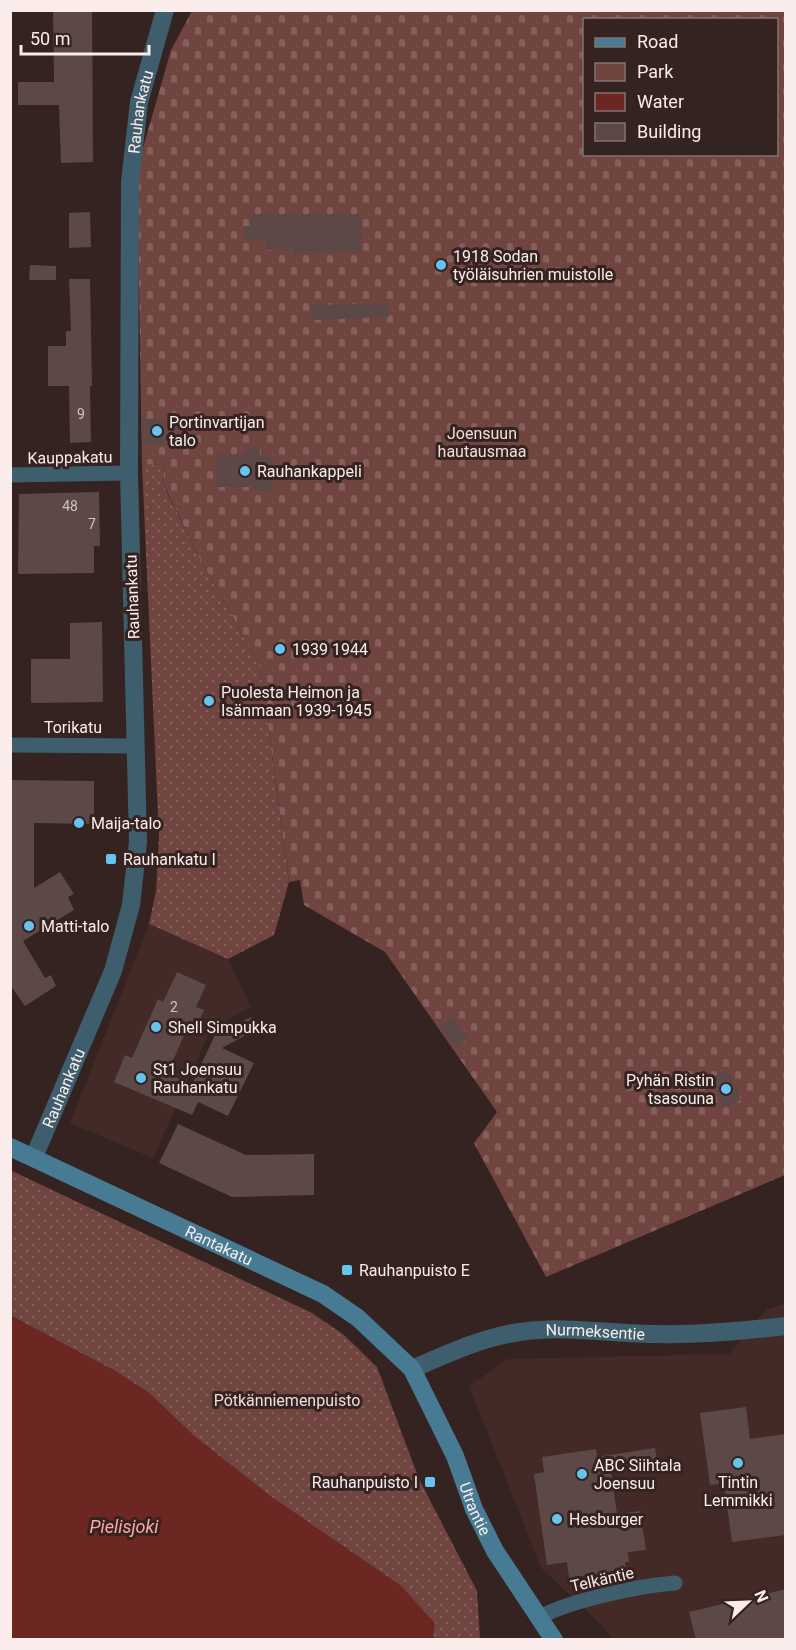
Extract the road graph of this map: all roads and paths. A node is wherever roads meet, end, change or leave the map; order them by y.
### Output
1 (166, 14) edge
2 (129, 473) junction
3 (10, 475) edge
4 (10, 745) edge
5 (136, 746) junction
6 (10, 1147) edge
7 (34, 1157) junction
8 (786, 1326) edge
9 (412, 1369) junction
10 (675, 1583) dead end
11 (539, 1617) junction
12 (554, 1640) edge

1 - 2 street, Rauhankatu
2 - 3 street, Kauppakatu
2 - 5 street, Rauhankatu
4 - 5 street, Torikatu
5 - 7 street, Rauhankatu
6 - 7 main road, Rantakatu
7 - 9 main road, Rantakatu
8 - 9 street, Nurmeksentie
9 - 11 main road, Utrantie
10 - 11 street, Telkäntie
11 - 12 main road, Utrantie

